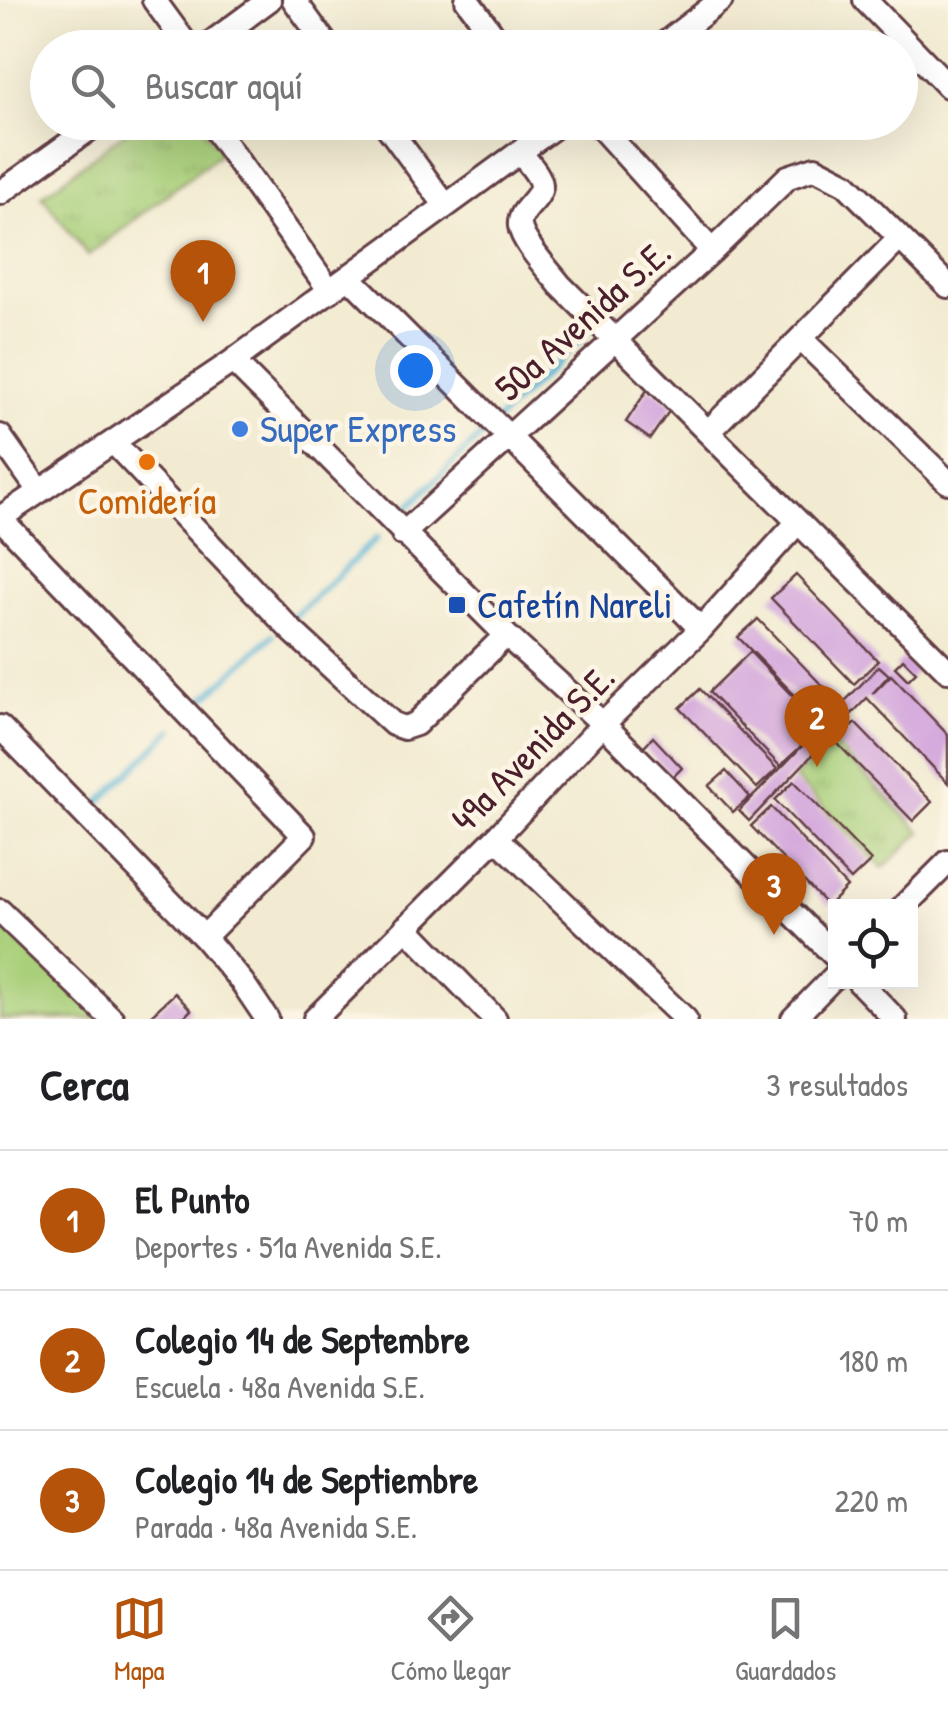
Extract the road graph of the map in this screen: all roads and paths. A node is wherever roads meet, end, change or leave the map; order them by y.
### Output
1 (154, 0) edge
2 (270, 0) edge
3 (294, 0) edge
4 (467, 0) edge
5 (722, 0) edge
6 (864, 0) edge
7 (176, 30) edge
8 (229, 30) edge
9 (316, 30) edge
10 (490, 30) edge
11 (683, 30) edge
12 (893, 30) edge
13 (918, 55) edge
14 (948, 86) edge
15 (74, 140) edge
16 (224, 140) edge
17 (397, 140) edge
18 (537, 140) edge
19 (612, 140) edge
20 (520, 152) junction
21 (0, 194) edge
22 (446, 206) junction
23 (900, 238) junction
24 (712, 250) junction
25 (339, 284) junction
26 (948, 286) edge
27 (615, 339) junction
28 (801, 339) junction
29 (233, 360) junction
30 (500, 428) junction
31 (708, 432) junction
32 (0, 436) edge
33 (112, 442) junction
34 (948, 482) edge
35 (40, 491) junction
36 (0, 518) edge
37 (798, 522) junction
38 (403, 534) junction
39 (701, 628) junction
40 (506, 635) junction
41 (948, 670) edge
42 (603, 724) junction
43 (0, 727) edge
44 (496, 838) junction
45 (948, 862) edge
46 (911, 899) edge
47 (0, 910) edge
48 (406, 928) junction
49 (204, 937) junction
50 (828, 949) edge
51 (828, 983) edge
52 (867, 989) edge
53 (112, 1019) edge
54 (267, 1019) edge
55 (315, 1019) edge
56 (495, 1019) edge
57 (685, 1019) edge
58 (793, 1019) edge
59 (895, 1019) edge

1 - 7 street
2 - 8 street
3 - 9 street
4 - 10 street
5 - 11 street
6 - 12 street
13 - 14 street
15 - 21 street
16 - 25 street
17 - 22 street
18 - 20 street
19 - 24 street
20 - 22 street
20 - 27 street
22 - 25 street
23 - 24 street, 50a Avenida S.E.
23 - 26 street
23 - 28 street
24 - 27 street, 50a Avenida S.E.
25 - 29 street
25 - 30 street
27 - 30 street, 50a Avenida S.E.
27 - 31 street
28 - 31 street
28 - 34 street
29 - 33 street
29 - 38 street
30 - 38 street, 50a Avenida S.E.
30 - 39 street
31 - 37 street
32 - 35 street
33 - 35 street
33 - 40 street
35 - 36 street
36 - 49 street
37 - 39 street, 49a Avenida S.E.
37 - 41 street
38 - 40 street
39 - 42 street, 49a Avenida S.E.
40 - 42 street
42 - 44 street, 49a Avenida S.E.
42 - 50 street
43 - 49 street
44 - 48 street, 49a Avenida S.E.
44 - 57 street
45 - 46 street
47 - 53 street
48 - 55 street, 49a Avenida S.E.
48 - 56 street
49 - 54 street
51 - 58 street
52 - 59 street

